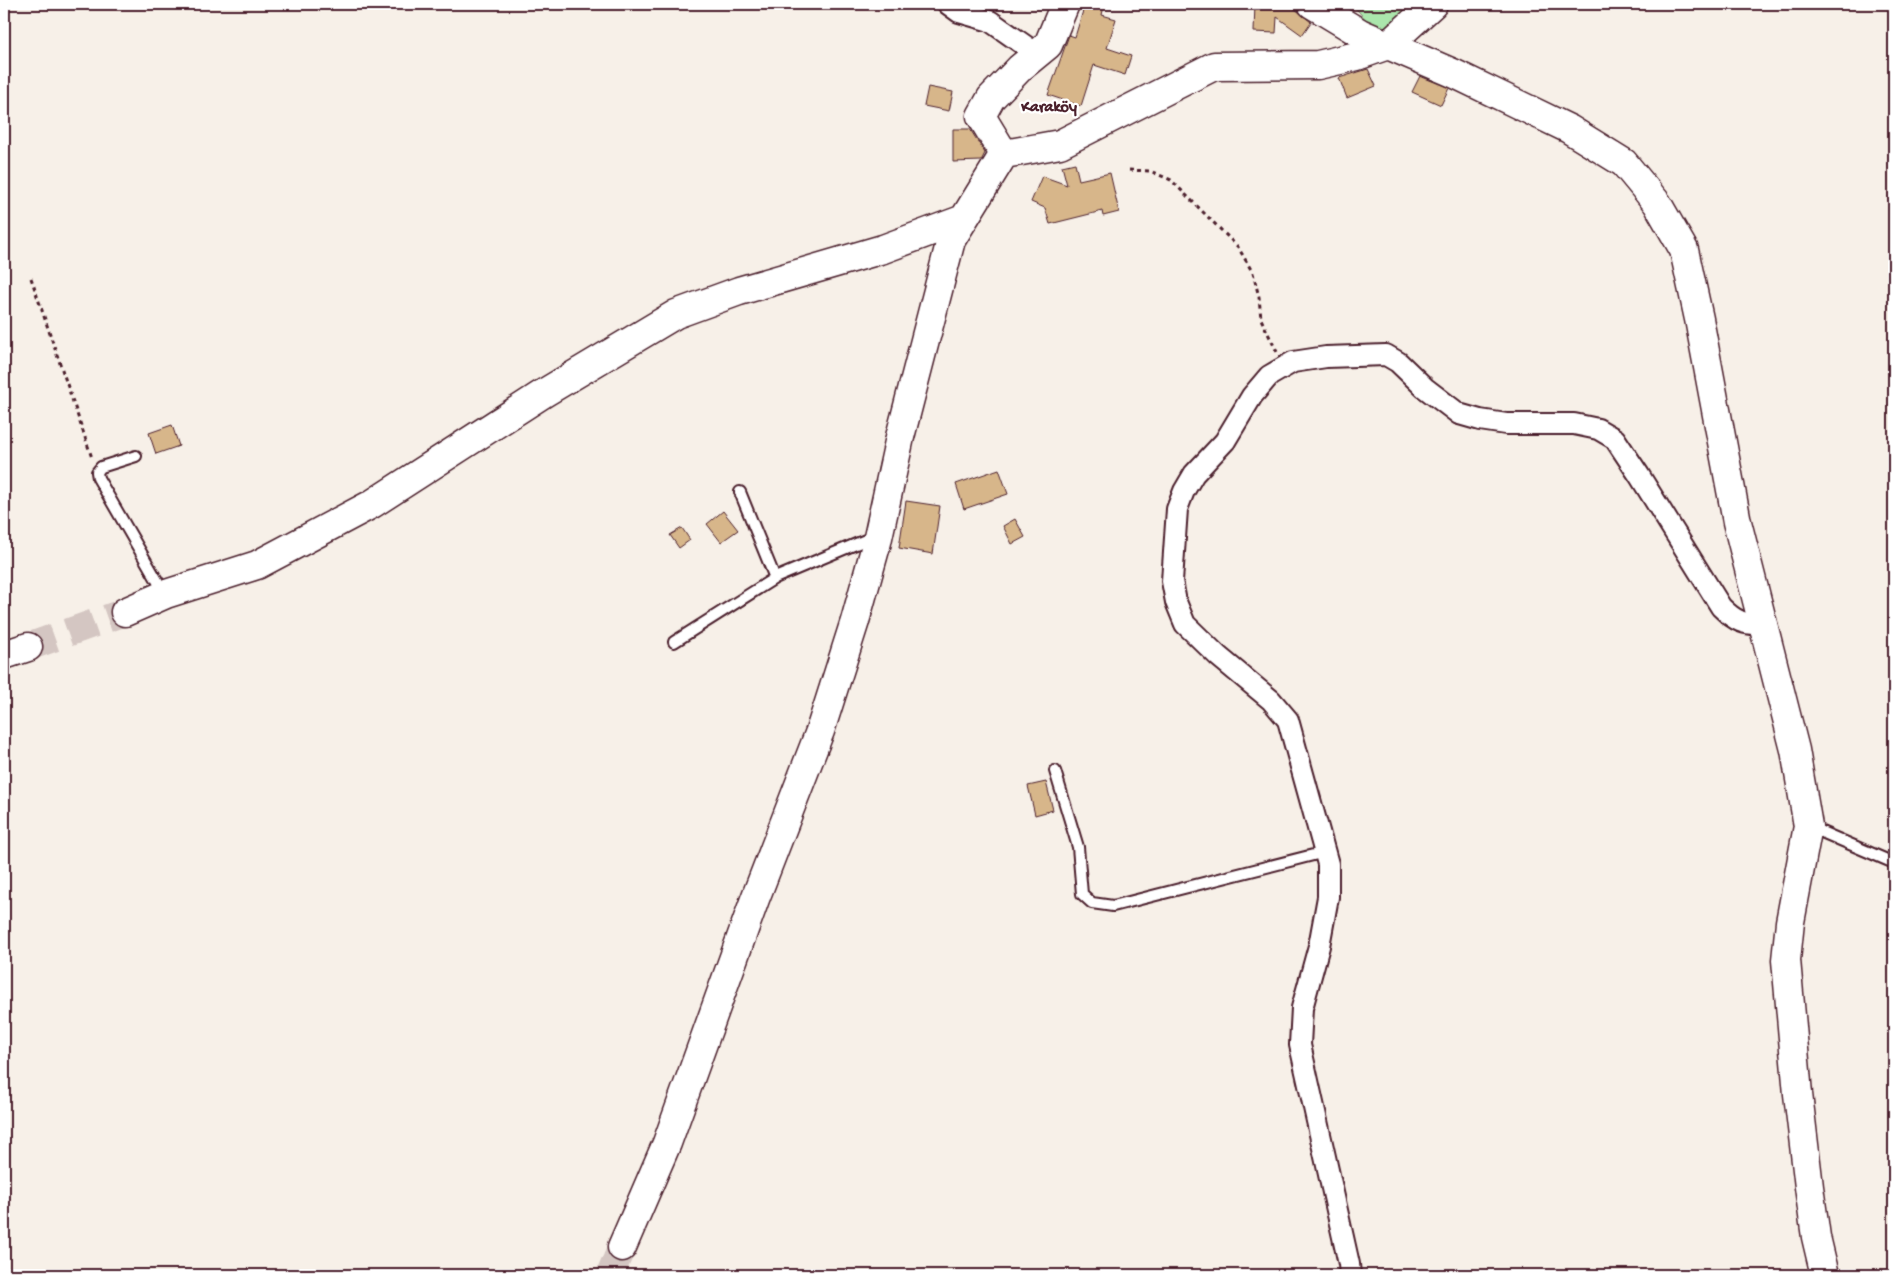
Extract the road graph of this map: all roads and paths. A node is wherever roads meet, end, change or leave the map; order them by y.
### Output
1 (948, 4) edge
2 (1065, 4) edge
3 (1312, 4) edge
4 (1433, 4) edge
5 (1388, 45) junction
6 (1036, 54) junction
7 (1004, 154) junction
8 (1128, 170) dead end
9 (964, 220) junction
10 (31, 278) dead end
11 (1291, 364) junction
12 (136, 456) dead end
13 (97, 472) junction
14 (740, 492) dead end
15 (878, 535) junction
16 (775, 578) junction
17 (166, 594) junction
18 (125, 612) tunnel mouth
19 (1764, 626) junction
20 (674, 642) dead end
21 (1055, 771) dead end
22 (1808, 826) junction
23 (1325, 852) junction
24 (1894, 863) edge
25 (622, 1247) tunnel mouth
26 (1350, 1275) edge
27 (1825, 1275) edge

1 - 6 street
2 - 6 street
3 - 5 street
4 - 5 street
5 - 7 street
5 - 19 street
6 - 7 street
7 - 9 street
8 - 11 path
9 - 15 street
9 - 17 street
10 - 13 path
11 - 19 street
11 - 23 street
12 - 13 lane
13 - 17 lane
14 - 16 lane
15 - 16 lane
15 - 25 street
16 - 20 lane
17 - 18 street
19 - 22 street
21 - 23 lane
22 - 24 lane
22 - 27 street
23 - 26 street

